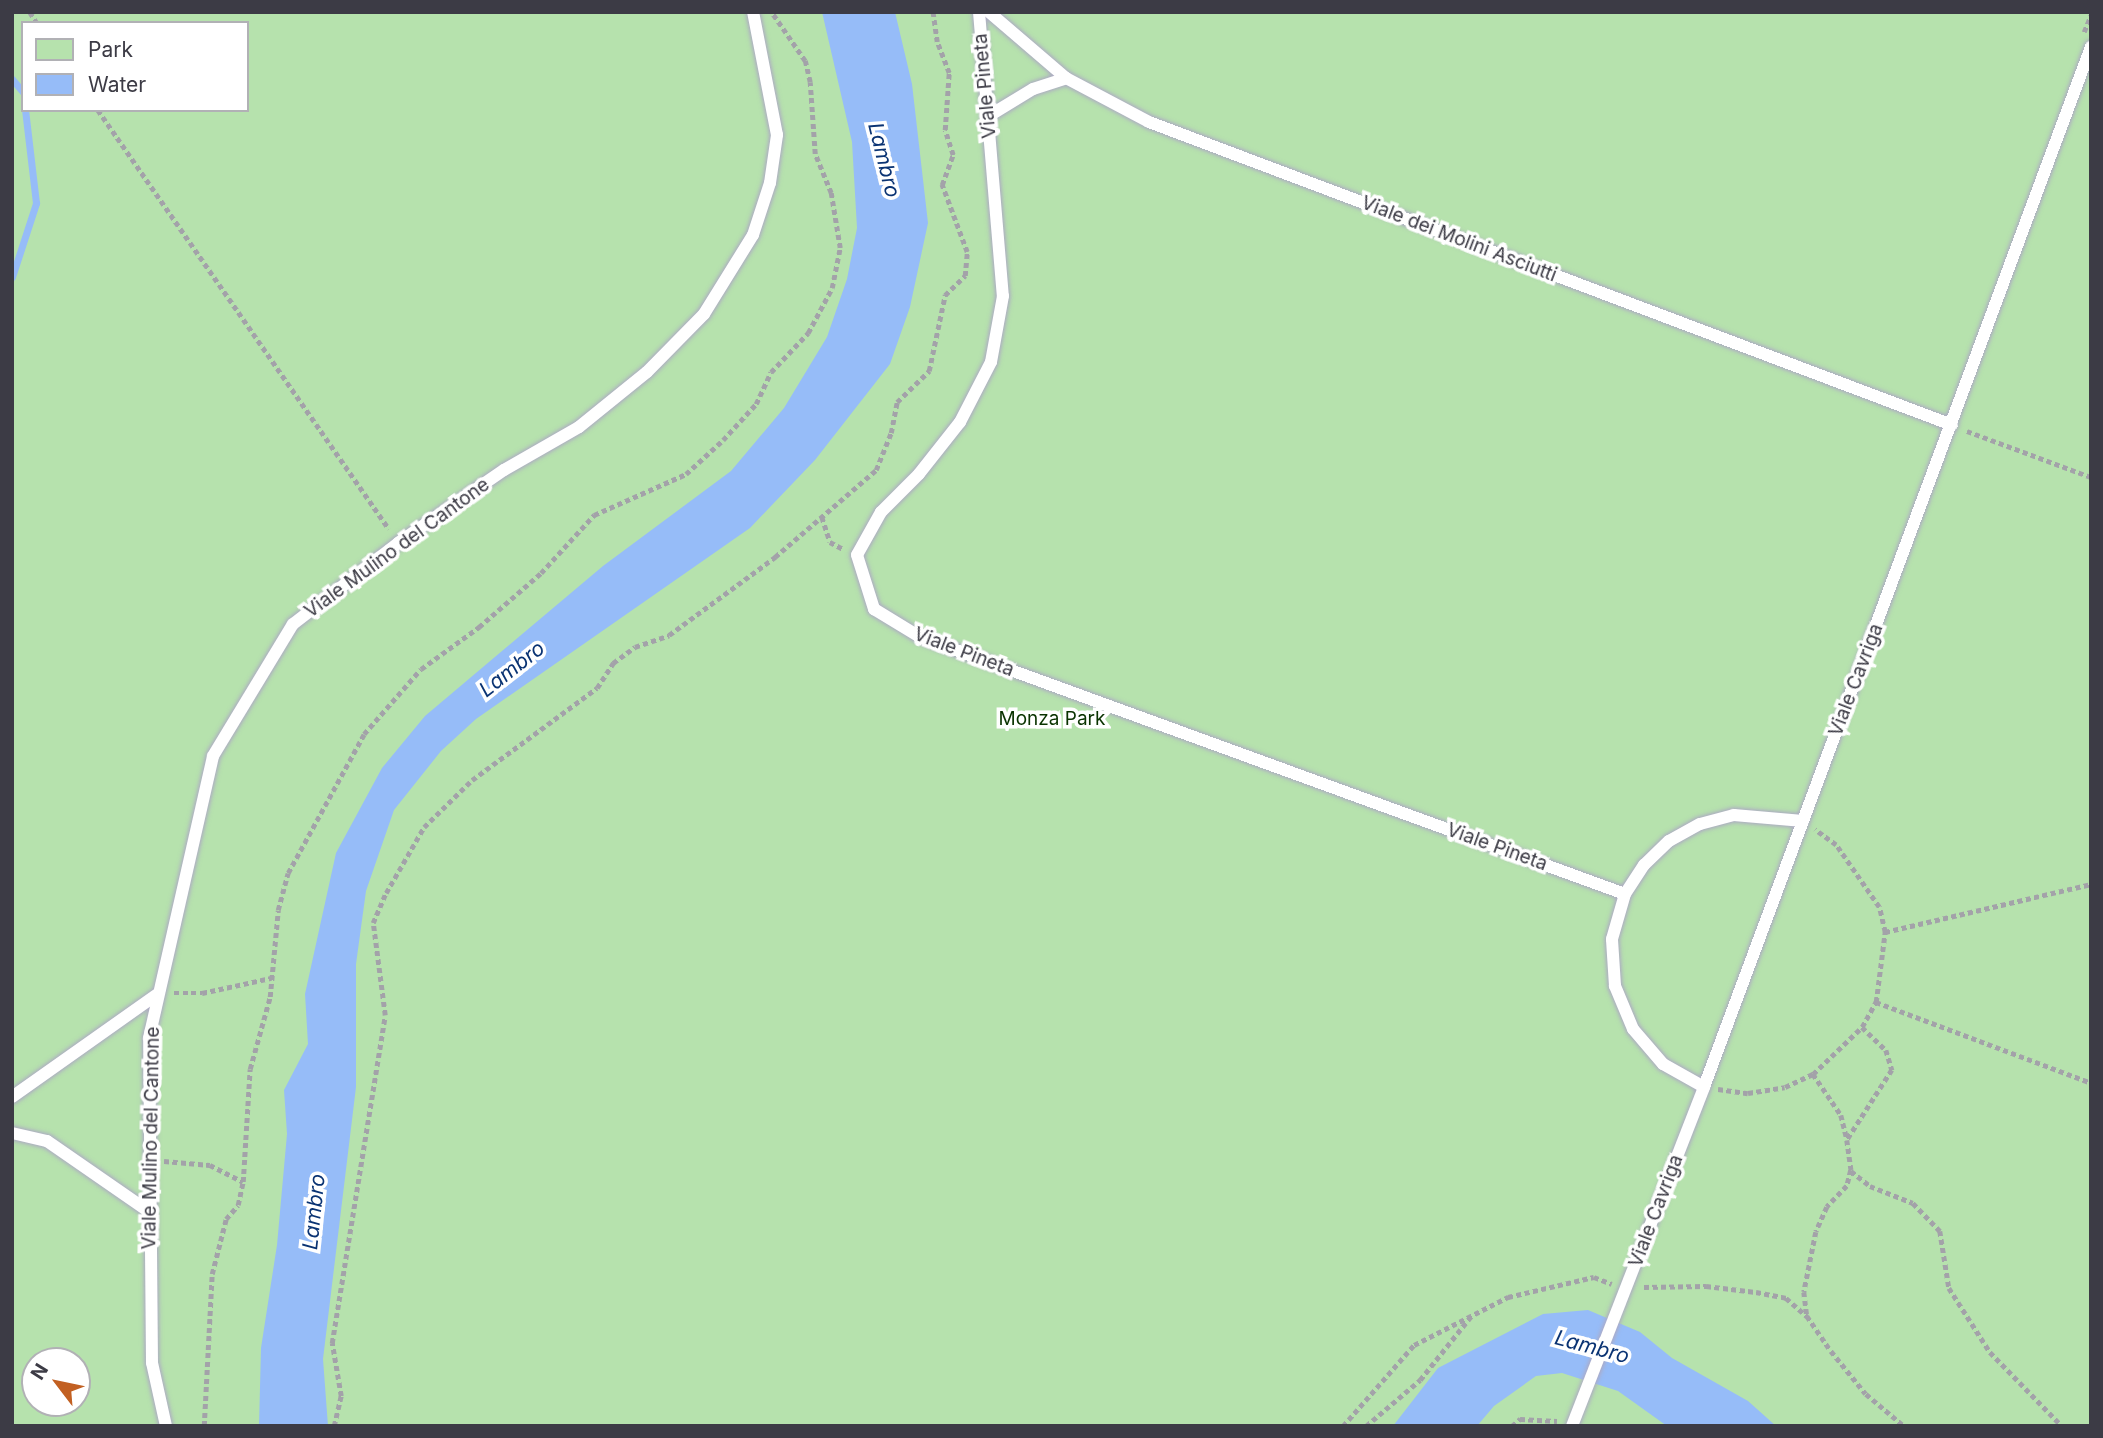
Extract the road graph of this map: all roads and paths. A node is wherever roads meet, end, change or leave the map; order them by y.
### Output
1 (753, 12) edge
2 (772, 12) edge
3 (933, 12) edge
4 (979, 12) edge
5 (989, 12) edge
6 (2091, 47) edge
7 (1066, 78) junction
8 (99, 112) edge
9 (987, 117) junction
10 (1952, 425) junction
11 (2091, 477) edge
12 (822, 517) junction
13 (398, 543) junction
14 (857, 555) junction
15 (1803, 821) junction
16 (2091, 884) edge
17 (1625, 894) junction
18 (1885, 932) junction
19 (271, 978) junction
20 (156, 995) junction
21 (1876, 1002) junction
22 (1862, 1027) junction
23 (1814, 1073) junction
24 (2091, 1083) edge
25 (1704, 1087) junction
26 (12, 1097) edge
27 (12, 1133) edge
28 (1847, 1140) junction
29 (147, 1161) junction
30 (1851, 1170) junction
31 (243, 1182) junction
32 (148, 1210) junction
33 (1626, 1289) junction
34 (1472, 1315) junction
35 (1807, 1316) junction
36 (1573, 1425) edge
37 (166, 1426) edge
38 (204, 1426) edge
39 (334, 1426) edge
40 (1343, 1426) edge
41 (1366, 1426) edge
42 (1512, 1426) edge
43 (1904, 1426) edge
44 (2062, 1426) edge

1 - 13 lane, Viale Mulino del Cantone
2 - 19 path
3 - 12 path
4 - 9 lane, Viale Pineta
5 - 7 lane, Viale dei Molini Asciutti
6 - 10 lane, Viale Cavriga
7 - 9 lane
7 - 10 lane, Viale dei Molini Asciutti
8 - 13 path
9 - 14 lane, Viale Pineta
10 - 11 path
10 - 15 lane, Viale Cavriga
12 - 14 path
12 - 39 path
13 - 20 lane, Viale Mulino del Cantone
14 - 17 lane, Viale Pineta
15 - 17 lane
15 - 18 path
15 - 25 lane, Viale Cavriga
16 - 18 path
17 - 25 lane
18 - 21 path
19 - 20 path
19 - 31 path
20 - 26 lane
20 - 29 lane, Viale Mulino del Cantone
21 - 22 path
21 - 24 path
22 - 23 path
22 - 28 path
23 - 25 path
23 - 28 path
25 - 33 lane, Viale Cavriga
27 - 32 lane
28 - 30 path
29 - 31 path
29 - 32 lane, Viale Mulino del Cantone
30 - 35 path
30 - 44 path
31 - 38 path
32 - 37 lane, Viale Mulino del Cantone
33 - 34 path
33 - 35 path
33 - 36 lane, Viale Cavriga
34 - 40 path
34 - 41 path
35 - 43 path
36 - 42 path

